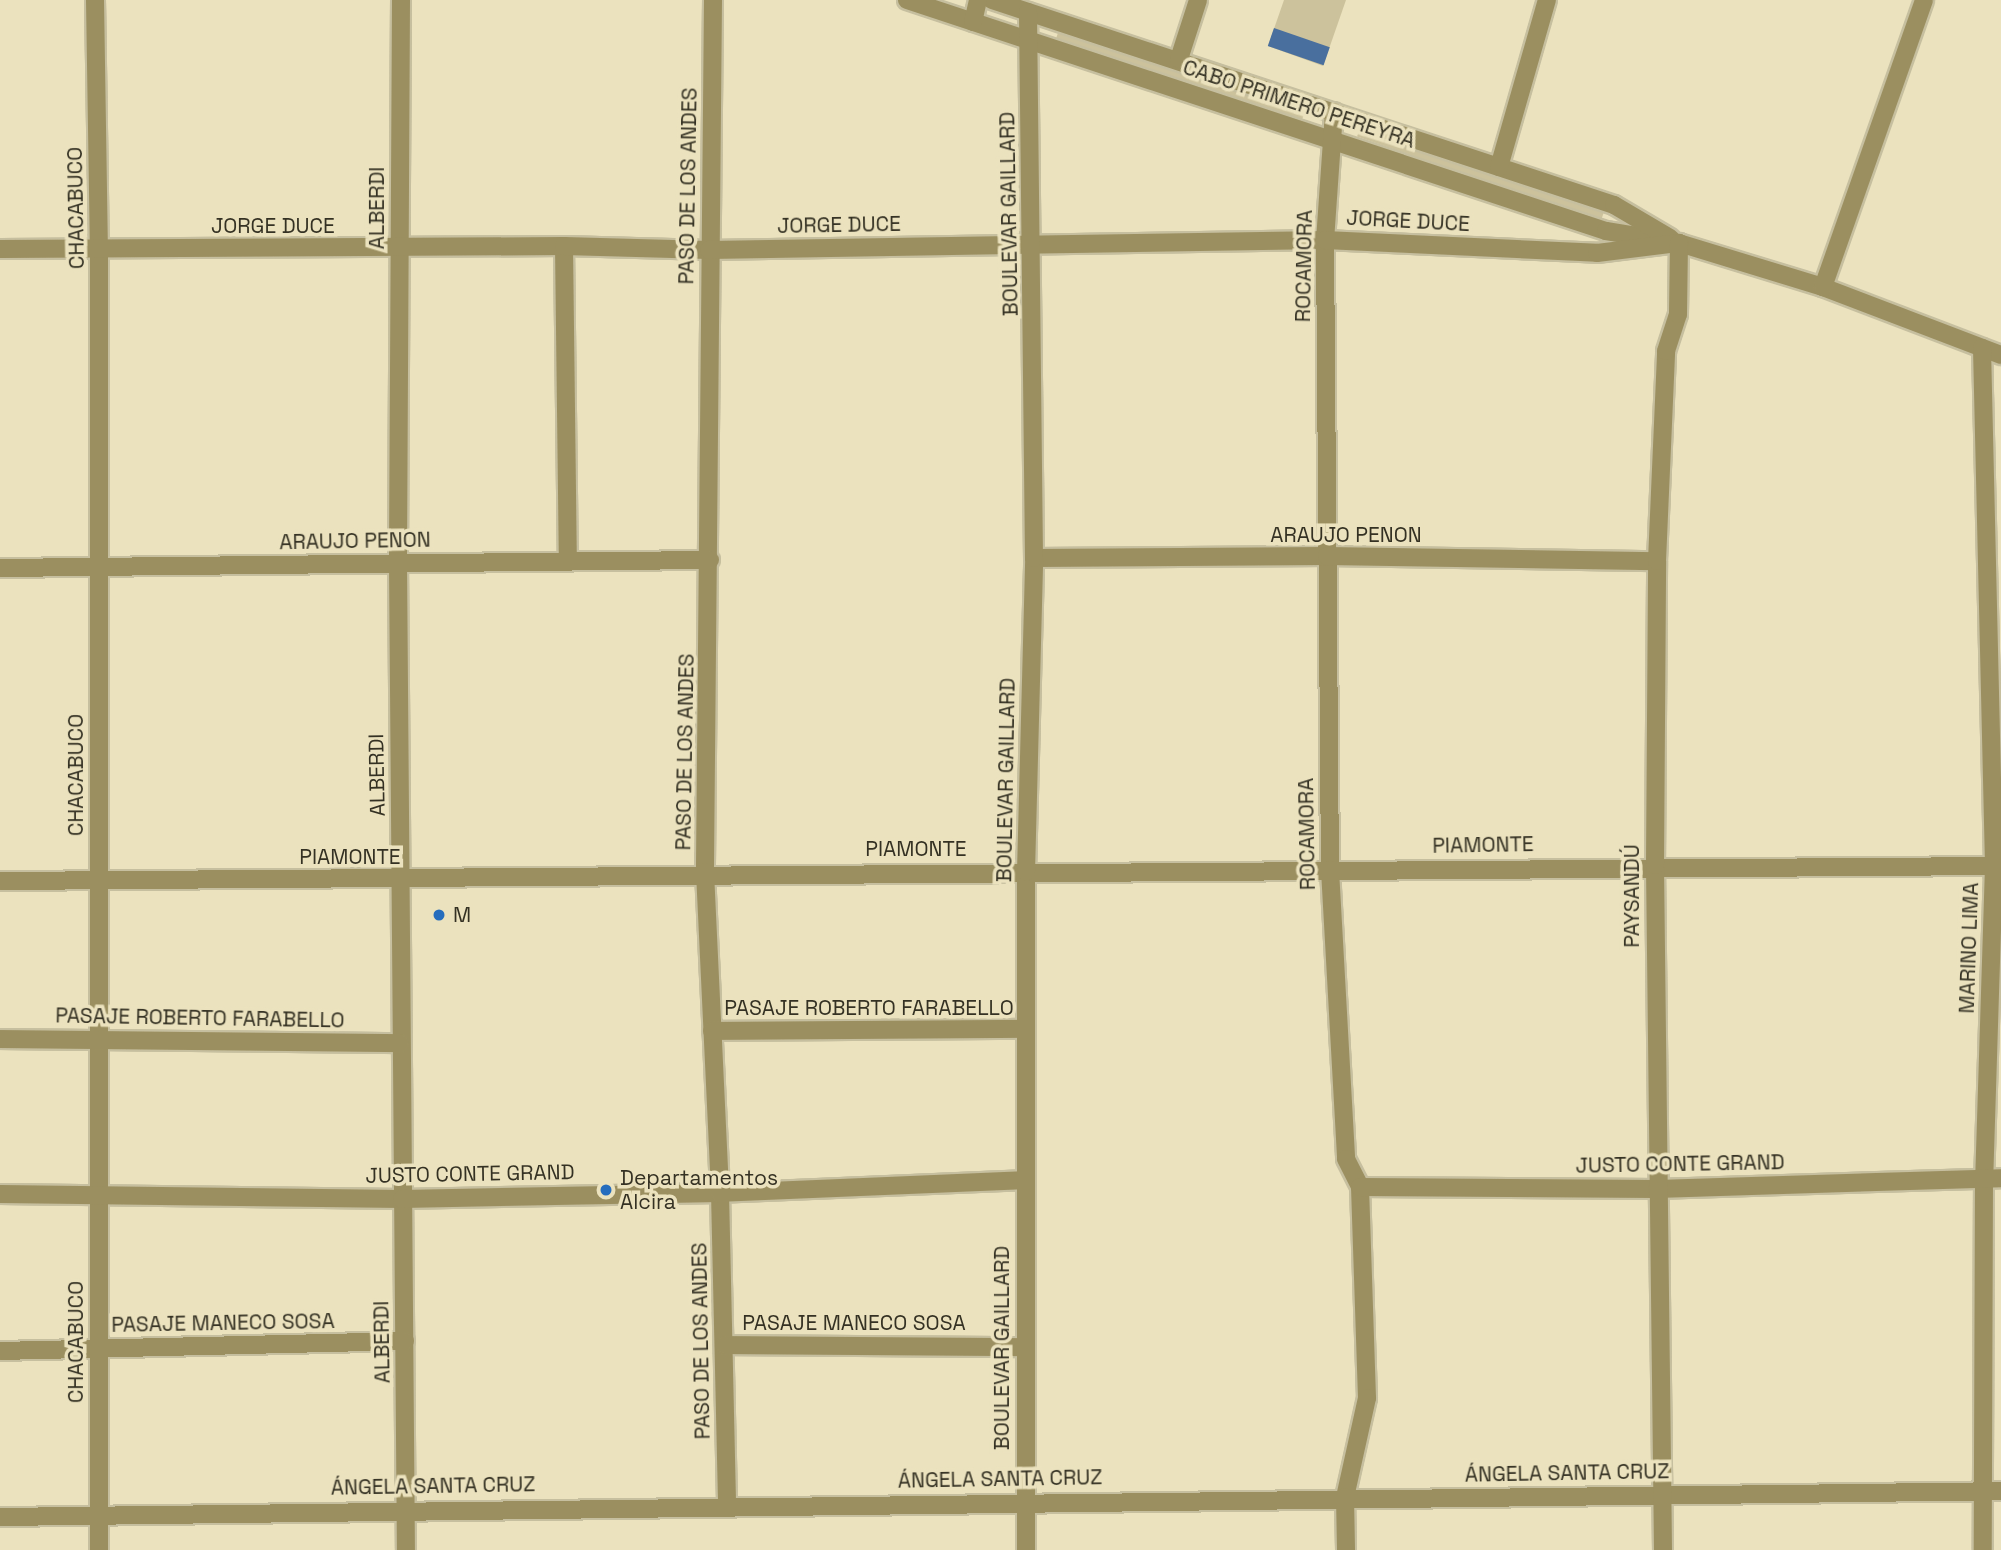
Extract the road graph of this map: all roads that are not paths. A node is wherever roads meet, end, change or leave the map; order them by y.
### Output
1 (95, 0) edge
2 (401, 0) edge
3 (713, 0) edge
4 (907, 0) edge
5 (978, 0) edge
6 (992, 0) edge
7 (1198, 0) edge
8 (1547, 0) edge
9 (1924, 0) edge
10 (1028, 12) junction
11 (973, 22) junction
12 (1029, 41) junction
13 (1179, 59) junction
14 (1334, 112) junction
15 (1330, 138) junction
16 (1499, 167) junction
17 (1325, 240) junction
18 (1033, 243) junction
19 (1679, 243) junction
20 (564, 246) junction
21 (0, 249) edge
22 (99, 249) junction
23 (400, 250) junction
24 (709, 250) junction
25 (1823, 287) junction
26 (1982, 348) junction
27 (2001, 355) edge
28 (1326, 556) junction
29 (1034, 558) junction
30 (710, 560) junction
31 (568, 561) junction
32 (1657, 561) junction
33 (398, 563) junction
34 (99, 566) junction
35 (0, 568) edge
36 (1994, 573) edge
37 (1655, 865) junction
38 (1998, 866) edge
39 (1330, 870) junction
40 (705, 872) junction
41 (1026, 872) junction
42 (99, 879) junction
43 (401, 880) junction
44 (0, 881) edge
45 (1026, 1030) junction
46 (712, 1031) junction
47 (0, 1039) edge
48 (99, 1039) junction
49 (400, 1042) junction
50 (1992, 1178) edge
51 (1025, 1180) junction
52 (1360, 1187) junction
53 (1657, 1189) junction
54 (720, 1193) junction
55 (0, 1194) edge
56 (99, 1194) junction
57 (402, 1199) junction
58 (405, 1341) junction
59 (725, 1345) junction
60 (1025, 1347) junction
61 (99, 1349) junction
62 (0, 1351) edge
63 (1992, 1491) edge
64 (1662, 1494) junction
65 (1345, 1497) junction
66 (1025, 1502) junction
67 (727, 1505) junction
68 (406, 1508) junction
69 (99, 1516) junction
70 (0, 1517) edge
71 (99, 1550) edge
72 (406, 1550) edge
73 (1026, 1550) edge
74 (1346, 1550) edge
75 (1663, 1550) edge
76 (1983, 1550) edge

1 - 22 street, CHACABUCO
2 - 23 street, ALBERDI
3 - 24 street, PASO DE LOS ANDES
4 - 11 street, CABO PRIMERO PEREYRA
5 - 11 street
6 - 10 street, CABO PRIMERO PEREYRA
7 - 13 street
8 - 16 street
9 - 25 street
10 - 12 street, BOULEVAR GAILLARD
10 - 13 street, CABO PRIMERO PEREYRA
11 - 12 street, CABO PRIMERO PEREYRA
12 - 15 street, CABO PRIMERO PEREYRA
12 - 18 street, BOULEVAR GAILLARD
13 - 14 street, CABO PRIMERO PEREYRA
14 - 15 street, ROCAMORA
14 - 16 street, CABO PRIMERO PEREYRA
15 - 17 street, ROCAMORA
15 - 19 street, CABO PRIMERO PEREYRA
16 - 19 street, CABO PRIMERO PEREYRA
17 - 18 street, JORGE DUCE
17 - 19 street, JORGE DUCE
17 - 28 street, ROCAMORA
18 - 24 street, JORGE DUCE
18 - 29 street, BOULEVAR GAILLARD
19 - 25 street, CABO PRIMERO PEREYRA
19 - 32 street, PAYSANDÚ
20 - 23 street, JORGE DUCE
20 - 24 street, JORGE DUCE
20 - 31 street
21 - 22 street, JORGE DUCE
22 - 23 street, JORGE DUCE
22 - 34 street, CHACABUCO
23 - 33 street, ALBERDI
24 - 30 street, PASO DE LOS ANDES
25 - 26 street, CABO PRIMERO PEREYRA
26 - 27 street, CABO PRIMERO PEREYRA
26 - 36 street, MARINO LIMA
28 - 29 street, ARAUJO PENON
28 - 32 street, ARAUJO PENON
28 - 39 street, ROCAMORA
29 - 41 street, BOULEVAR GAILLARD
30 - 31 street, ARAUJO PENON
30 - 40 street, PASO DE LOS ANDES
31 - 33 street, ARAUJO PENON
32 - 37 street, PAYSANDÚ
33 - 34 street, ARAUJO PENON
33 - 43 street, ALBERDI
34 - 35 street, ARAUJO PENON
34 - 42 street, CHACABUCO
36 - 38 street, MARINO LIMA
37 - 38 street, PIAMONTE
37 - 39 street, PIAMONTE
37 - 53 street, PAYSANDÚ
38 - 50 street, MARINO LIMA
39 - 41 street, PIAMONTE
39 - 52 street, ROCAMORA
40 - 41 street, PIAMONTE
40 - 43 street, PIAMONTE
40 - 46 street, PASO DE LOS ANDES
41 - 45 street, BOULEVAR GAILLARD
42 - 43 street, PIAMONTE
42 - 44 street, PIAMONTE
42 - 48 street, CHACABUCO
43 - 49 street, ALBERDI
45 - 46 street, PASAJE ROBERTO FARABELLO
45 - 51 street, BOULEVAR GAILLARD
46 - 54 street, PASO DE LOS ANDES
47 - 48 street, PASAJE ROBERTO FARABELLO
48 - 49 street, PASAJE ROBERTO FARABELLO
48 - 56 street, CHACABUCO
49 - 57 street, ALBERDI
50 - 53 street, JUSTO CONTE GRAND
50 - 63 street, MARINO LIMA
51 - 54 street, JUSTO CONTE GRAND
51 - 60 street, BOULEVAR GAILLARD
52 - 53 street, JUSTO CONTE GRAND
52 - 65 street, ROCAMORA
53 - 64 street, PAYSANDÚ
54 - 57 street, JUSTO CONTE GRAND
54 - 59 street, PASO DE LOS ANDES
55 - 56 street, JUSTO CONTE GRAND
56 - 57 street, JUSTO CONTE GRAND
56 - 61 street, CHACABUCO
57 - 58 street, ALBERDI
58 - 61 street, PASAJE MANECO SOSA
58 - 68 street, ALBERDI
59 - 60 street, PASAJE MANECO SOSA
59 - 67 street, PASO DE LOS ANDES
60 - 66 street, BOULEVAR GAILLARD
61 - 62 street, PASAJE MANECO SOSA
61 - 69 street, CHACABUCO
63 - 64 street, ÁNGELA SANTA CRUZ
63 - 76 street, MARINO LIMA
64 - 65 street, ÁNGELA SANTA CRUZ
64 - 75 street, PAYSANDÚ
65 - 66 street, ÁNGELA SANTA CRUZ
65 - 74 street, ROCAMORA
66 - 67 street, ÁNGELA SANTA CRUZ
66 - 73 street, BOULEVAR GAILLARD
67 - 68 street, ÁNGELA SANTA CRUZ
68 - 69 street, ÁNGELA SANTA CRUZ
68 - 72 street, ALBERDI
69 - 70 street, ÁNGELA SANTA CRUZ
69 - 71 street, CHACABUCO

